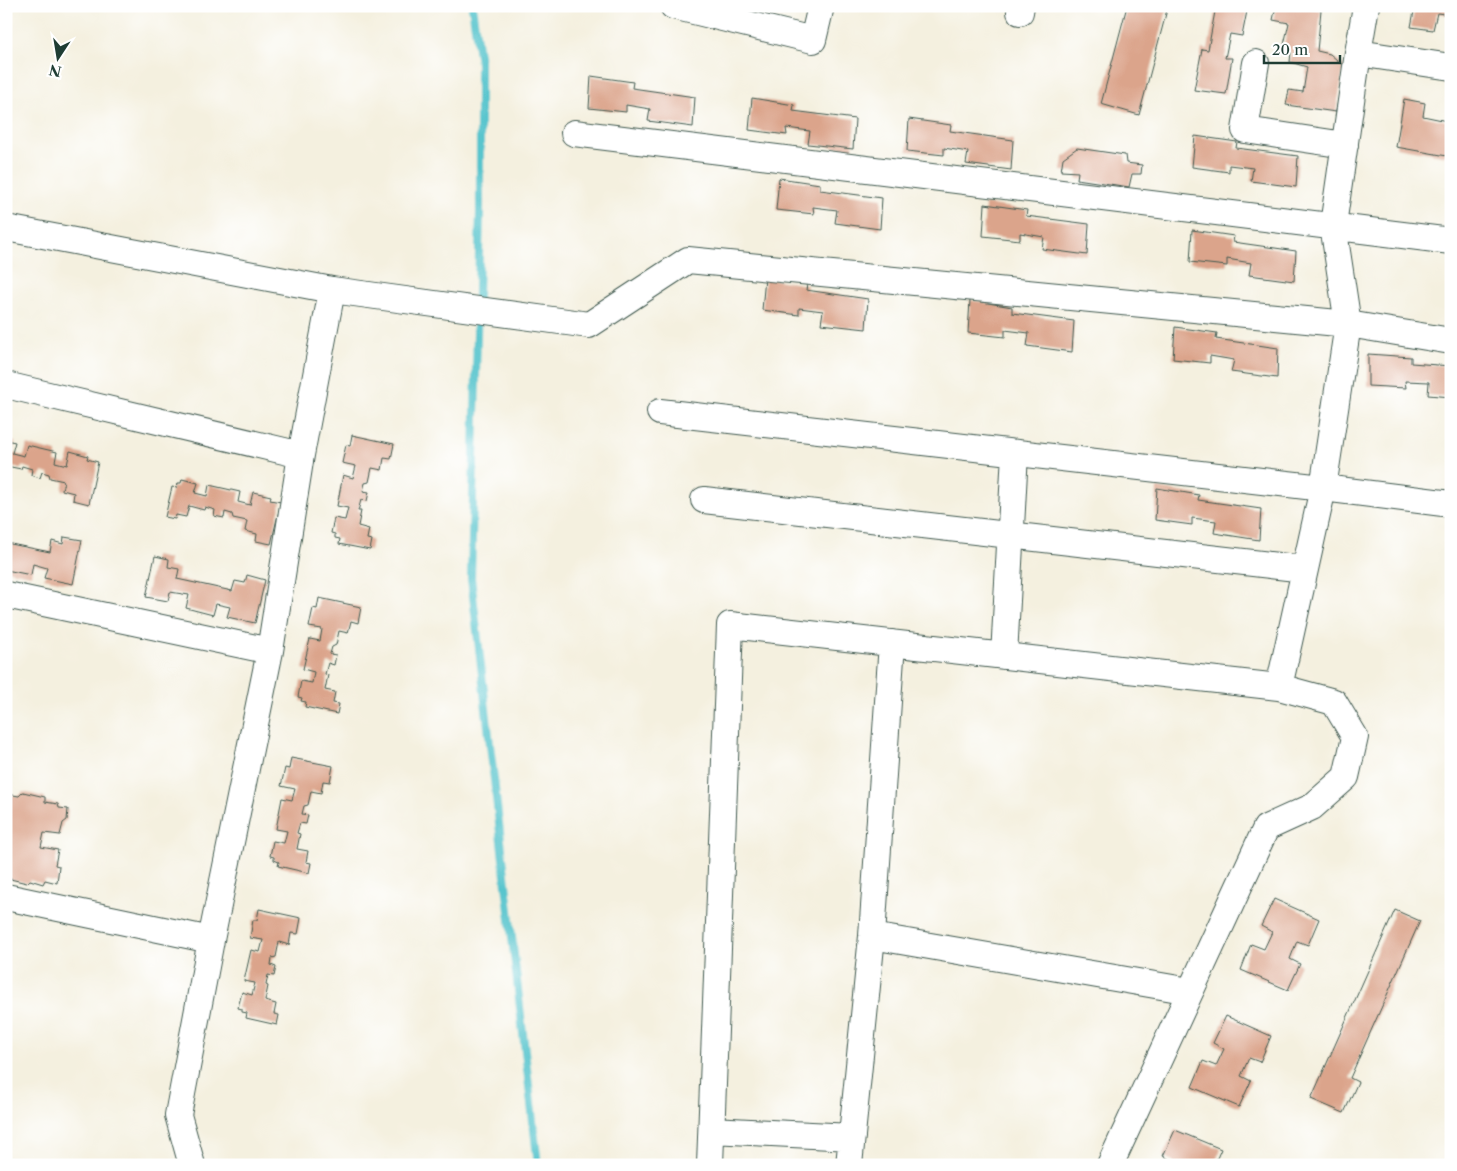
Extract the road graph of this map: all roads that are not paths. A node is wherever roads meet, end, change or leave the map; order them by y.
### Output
1 (821, 6) edge
2 (1366, 6) edge
3 (680, 7) edge
4 (1358, 53) junction
5 (1256, 62) dead end
6 (1451, 67) edge
7 (574, 133) dead end
8 (1344, 144) junction
9 (1333, 225) junction
10 (6, 228) edge
11 (1451, 241) edge
12 (332, 290) junction
13 (1348, 324) junction
14 (1451, 341) edge
15 (6, 385) edge
16 (660, 412) dead end
17 (1015, 453) junction
18 (302, 455) junction
19 (1323, 488) junction
20 (704, 500) dead end
21 (1451, 504) edge
22 (1011, 535) junction
23 (1306, 568) junction
24 (6, 595) edge
25 (892, 643) junction
26 (270, 651) junction
27 (1004, 656) junction
28 (1279, 687) junction
29 (6, 896) edge
30 (872, 936) junction
31 (211, 940) junction
32 (1190, 991) junction
33 (712, 1130) junction
34 (852, 1137) junction
35 (192, 1165) edge
36 (710, 1165) edge
37 (849, 1165) edge
38 (1110, 1165) edge

1 - 3 street
2 - 4 street
4 - 6 street
4 - 8 street
5 - 8 street
7 - 9 street
8 - 9 street
9 - 11 street
9 - 13 street
10 - 12 street
12 - 13 street
12 - 18 street
13 - 14 street
13 - 19 street
15 - 18 street
16 - 17 street
17 - 19 street
17 - 22 street
18 - 26 street
19 - 21 street
19 - 23 street
20 - 22 street
22 - 23 street
22 - 27 street
23 - 28 street
24 - 26 street
25 - 27 street
25 - 30 street
25 - 33 street
26 - 31 street
27 - 28 street
28 - 32 street
29 - 31 street
30 - 32 street
30 - 34 street
31 - 35 street
32 - 38 street
33 - 34 street
33 - 36 street
34 - 37 street

